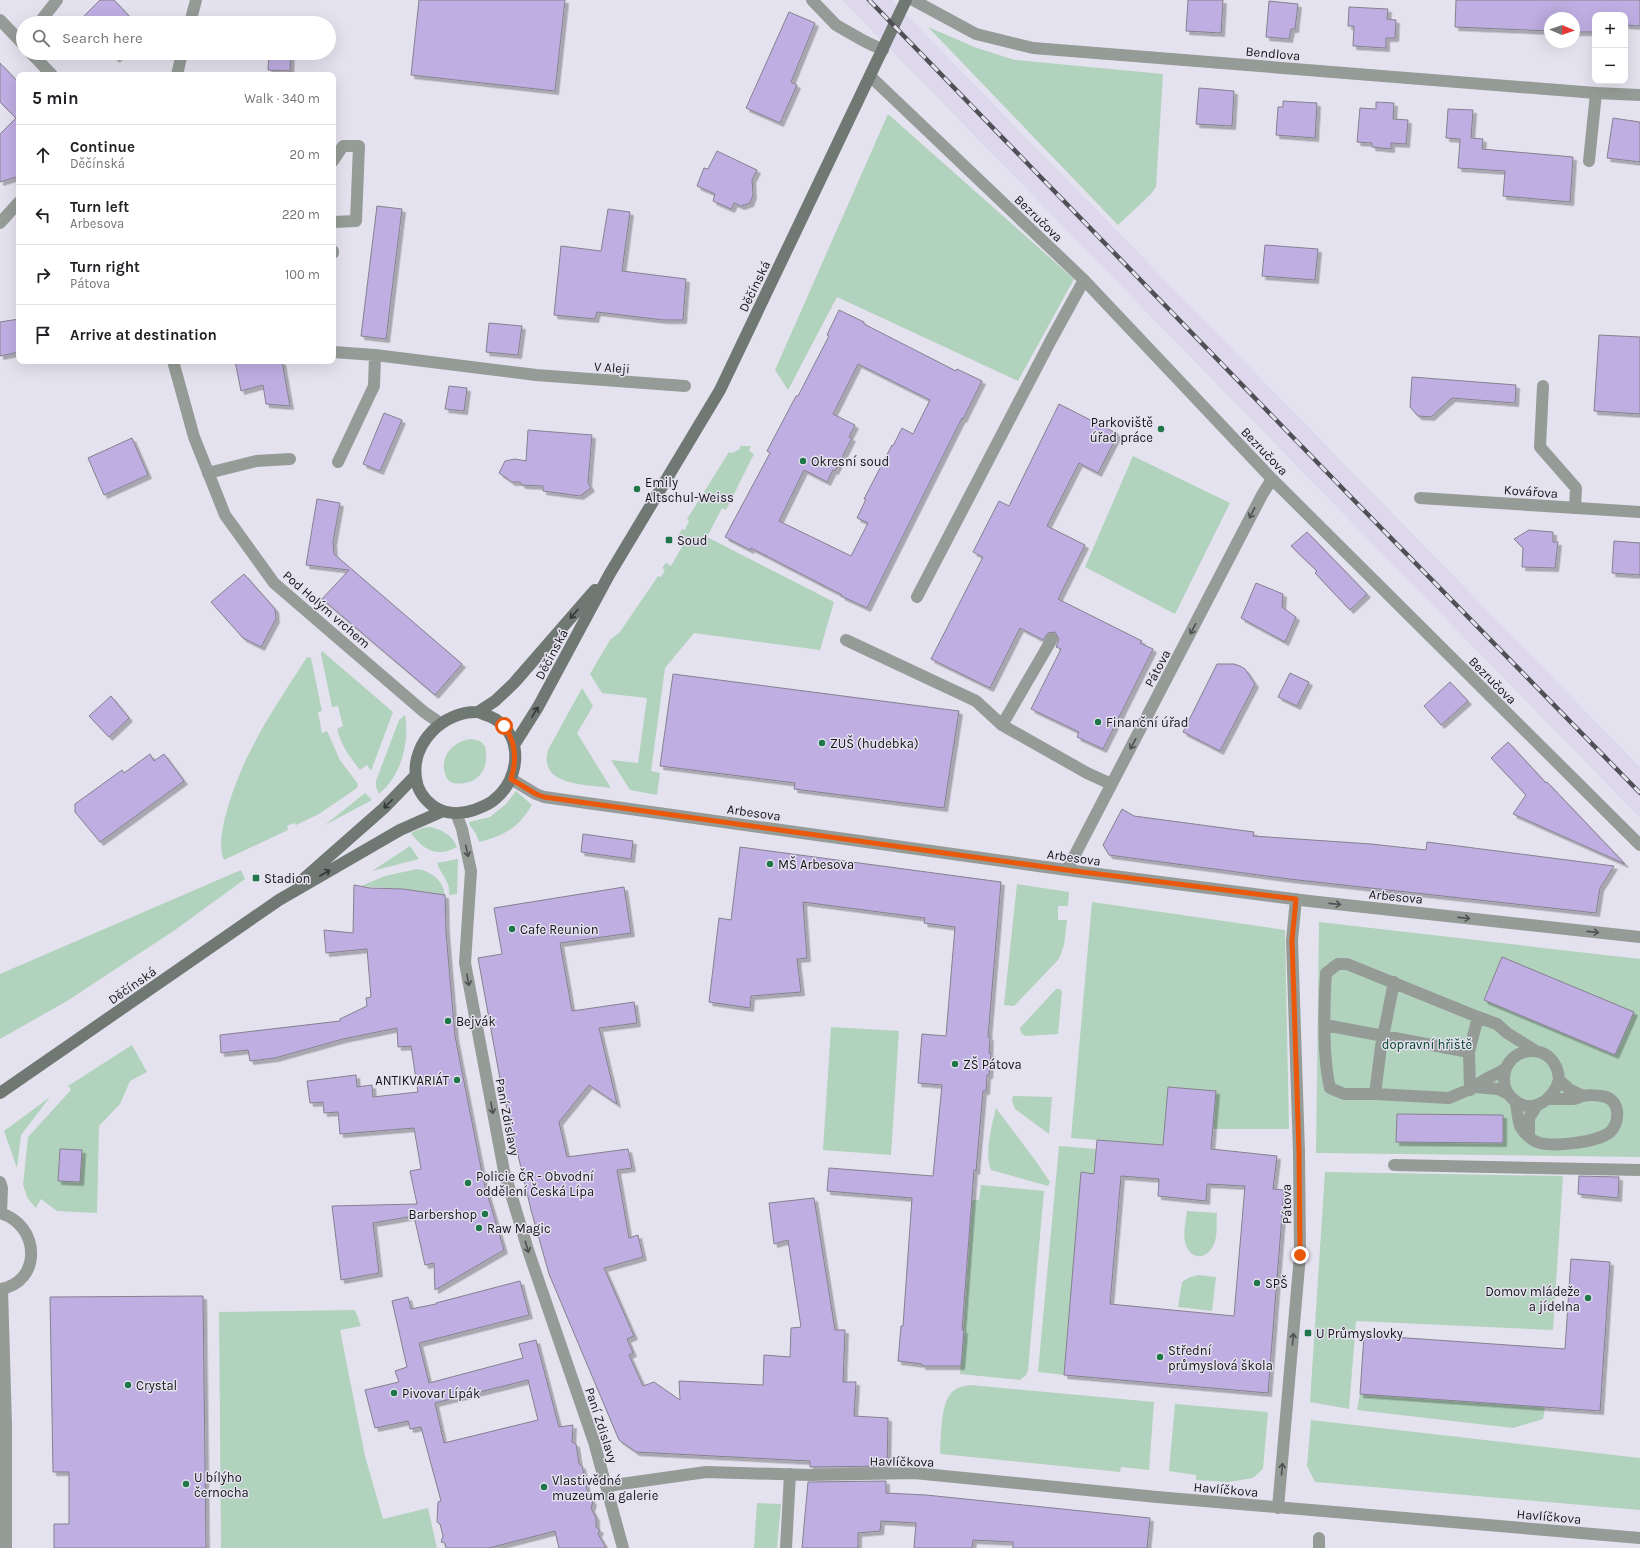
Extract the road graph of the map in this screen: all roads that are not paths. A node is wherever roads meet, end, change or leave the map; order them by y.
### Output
1 (57, 0) edge
2 (196, 0) edge
3 (812, 0) edge
4 (906, 0) edge
5 (913, 0) edge
6 (44, 16) edge
7 (192, 16) edge
8 (0, 20) edge
9 (16, 36) edge
10 (883, 50) junction
11 (38, 60) edge
12 (180, 60) edge
13 (49, 72) edge
14 (178, 72) edge
15 (870, 76) junction
16 (1596, 93) junction
17 (1640, 95) edge
18 (336, 156) edge
19 (1589, 161) dead end
20 (16, 205) edge
21 (336, 222) edge
22 (0, 223) edge
23 (1084, 280) junction
24 (336, 352) edge
25 (375, 355) junction
26 (174, 364) edge
27 (686, 386) dead end
28 (1543, 386) dead end
29 (290, 459) dead end
30 (338, 462) dead end
31 (208, 473) junction
32 (1272, 479) junction
33 (1420, 498) dead end
34 (1574, 508) junction
35 (1640, 512) edge
36 (609, 574) junction
37 (917, 597) dead end
38 (1052, 639) dead end
39 (846, 640) dead end
40 (478, 712) junction
41 (440, 723) junction
42 (1002, 725) junction
43 (514, 745) junction
44 (415, 776) junction
45 (511, 779) junction
46 (1111, 784) junction
47 (444, 811) junction
48 (456, 813) junction
49 (1640, 845) edge
50 (1067, 870) junction
51 (1296, 899) junction
52 (279, 900) junction
53 (1640, 937) edge
54 (1394, 982) junction
55 (1478, 1017) junction
56 (1325, 1025) junction
57 (1507, 1032) junction
58 (1382, 1035) junction
59 (1536, 1051) junction
60 (1468, 1052) junction
61 (1513, 1058) junction
62 (1505, 1069) junction
63 (1559, 1080) junction
64 (1472, 1089) junction
65 (0, 1092) edge
66 (1375, 1094) junction
67 (1583, 1096) junction
68 (1512, 1098) junction
69 (1549, 1099) junction
70 (1537, 1105) junction
71 (1529, 1136) junction
72 (1394, 1165) dead end
73 (1640, 1170) edge
74 (0, 1182) edge
75 (0, 1213) edge
76 (1, 1289) edge
77 (790, 1474) junction
78 (607, 1486) junction
79 (1278, 1508) junction
80 (1640, 1538) edge
81 (6, 1548) edge
82 (623, 1548) edge
83 (786, 1548) edge

1 - 6 street
2 - 7 street
3 - 10 street
4 - 10 main road, Děčínská
5 - 16 street, Bendlova
8 - 9 street
10 - 15 main road, Děčínská
11 - 13 street
12 - 14 street
15 - 23 street, Bezručova
15 - 36 main road, Děčínská
16 - 17 street, Bendlova
16 - 19 street
18 - 21 street
20 - 22 street
23 - 32 street, Bezručova
23 - 37 street
24 - 25 street, V Aleji
25 - 27 street, V Aleji
25 - 30 street
26 - 31 street, Pod Holým vrchem
28 - 34 street
29 - 31 street
31 - 41 street, Pod Holým vrchem
32 -> 46 street, Pátova
32 - 49 street, Bezručova
33 - 34 street, Kovářova
34 - 35 street, Kovářova
36 -> 40 main road, Děčínská
43 -> 36 main road, Děčínská
38 - 42 street
39 - 42 street
40 - 41 main road, Děčínská
40 - 43 main road
41 - 44 main road, Děčínská
42 - 46 street
43 - 45 main road
44 - 47 main road
44 -> 52 main road, Děčínská
45 - 48 main road
45 - 50 street, Arbesova
46 - 50 street, Pátova
47 - 48 main road
52 -> 47 main road, Děčínská
48 -> 78 street, Paní Zdislavy
50 - 51 street, Arbesova
51 -> 53 street, Arbesova
79 -> 51 street, Pátova
52 - 65 main road, Děčínská
54 - 55 street
54 - 56 street
54 - 58 street
55 - 57 street
55 - 60 street
56 - 58 street
56 - 66 street
57 - 59 street
57 - 61 street
58 - 60 street
58 - 66 street
59 - 61 street
59 - 63 street
60 - 64 street
61 - 62 street
62 - 64 street
62 - 68 street
63 - 67 street
63 - 69 street
64 - 66 street
64 - 68 street
67 - 69 street
67 - 71 street
68 - 70 street
68 - 71 street
69 - 70 street
70 - 71 street
72 - 73 street
74 - 75 street
75 - 76 street
76 - 81 street
77 - 78 street, Havlíčkova
77 - 79 street, Havlíčkova
77 - 83 street
78 - 82 street, Paní Zdislavy
79 - 80 street, Havlíčkova

